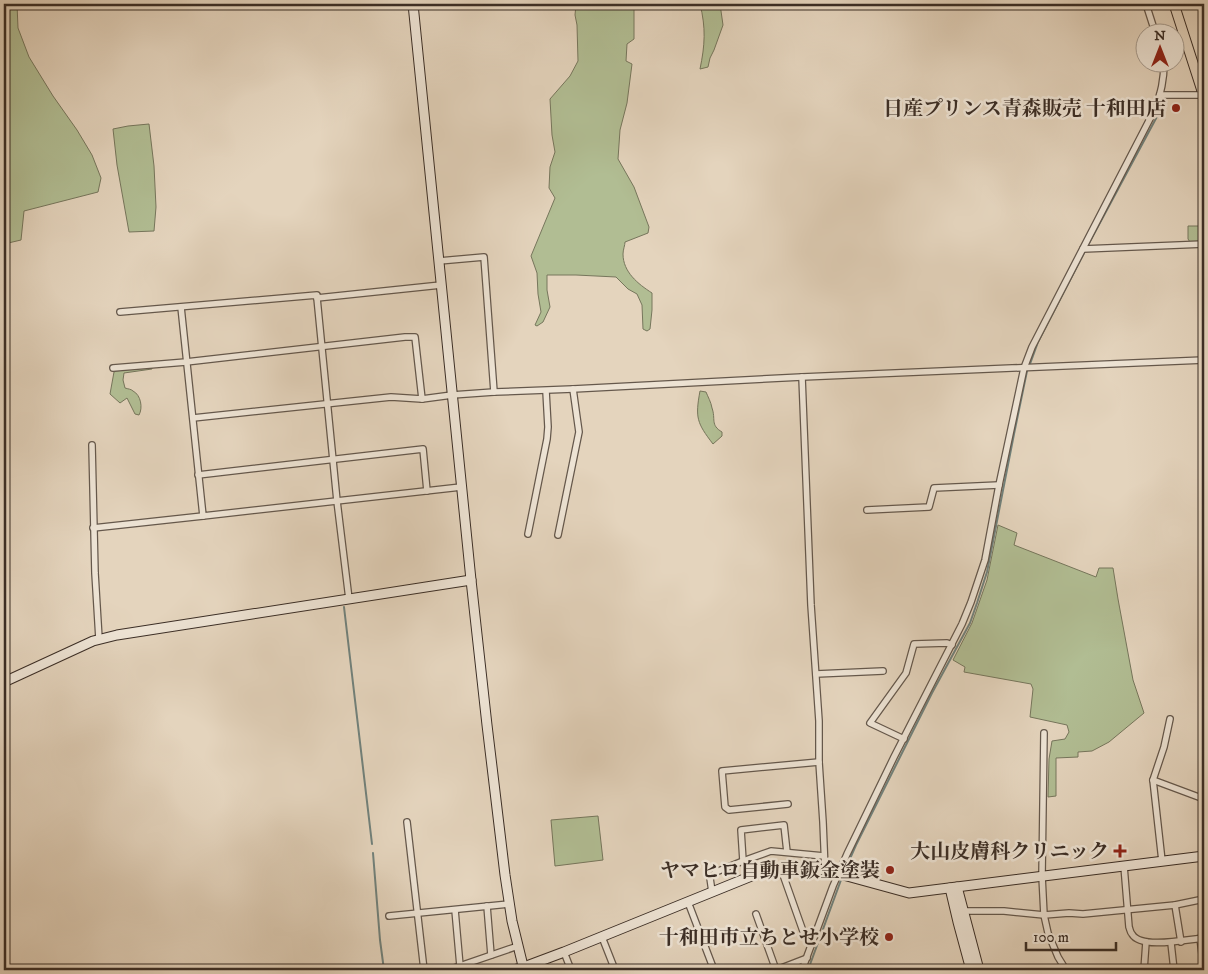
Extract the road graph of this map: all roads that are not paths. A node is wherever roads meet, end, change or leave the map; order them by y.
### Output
1 (413, 4) edge
2 (1146, 4) edge
3 (1174, 4) edge
4 (1152, 22) edge
5 (1164, 72) edge
6 (1160, 95) junction
7 (1204, 96) edge
8 (1204, 244) edge
9 (1083, 249) junction
10 (439, 261) junction
11 (441, 285) junction
12 (317, 298) junction
13 (181, 307) junction
14 (120, 312) dead end
15 (321, 347) junction
16 (1204, 360) edge
17 (186, 362) junction
18 (113, 368) dead end
19 (1024, 368) junction
20 (802, 376) junction
21 (573, 390) junction
22 (546, 391) junction
23 (494, 392) junction
24 (452, 395) junction
25 (422, 399) junction
26 (328, 404) junction
27 (192, 418) junction
28 (92, 445) dead end
29 (333, 460) junction
30 (198, 476) junction
31 (999, 485) junction
32 (461, 487) junction
33 (427, 491) junction
34 (337, 501) junction
35 (867, 510) dead end
36 (203, 516) junction
37 (93, 528) junction
38 (528, 534) dead end
39 (558, 534) dead end
40 (471, 580) junction
41 (348, 599) junction
42 (99, 639) junction
43 (952, 645) junction
44 (883, 671) dead end
45 (816, 674) junction
46 (4, 682) edge
47 (1170, 719) dead end
48 (1044, 733) dead end
49 (904, 739) junction
50 (819, 762) junction
51 (1153, 780) junction
52 (1204, 799) edge
53 (788, 804) dead end
54 (407, 822) dead end
55 (787, 852) junction
56 (824, 856) junction
57 (1204, 856) edge
58 (744, 861) junction
59 (1162, 861) junction
60 (1124, 866) junction
61 (781, 869) junction
62 (825, 870) junction
63 (838, 874) junction
64 (1042, 876) junction
65 (954, 887) junction
66 (712, 892) junction
67 (1204, 899) edge
68 (688, 902) junction
69 (509, 904) junction
70 (1176, 905) junction
71 (487, 906) junction
72 (455, 910) junction
73 (1127, 910) junction
74 (963, 912) junction
75 (418, 914) junction
76 (756, 914) dead end
77 (1044, 915) junction
78 (389, 916) dead end
79 (814, 935) junction
80 (602, 937) junction
81 (1202, 938) edge
82 (1146, 942) junction
83 (1181, 942) junction
84 (1171, 943) junction
85 (518, 946) junction
86 (564, 952) junction
87 (491, 956) junction
88 (807, 958) junction
89 (460, 966) junction
90 (524, 968) edge
91 (424, 970) edge
92 (448, 970) edge
93 (510, 970) edge
94 (572, 970) edge
95 (615, 970) edge
96 (714, 970) edge
97 (802, 970) edge
98 (971, 970) edge
99 (979, 970) edge
100 (1066, 970) edge
101 (1144, 970) edge
102 (1174, 970) edge
103 (1204, 970) edge

1 - 10 street
2 - 4 street
3 - 7 main road
5 - 6 street
6 - 7 street
6 - 9 street
8 - 9 street
9 - 19 street
10 - 11 street
10 - 23 street
11 - 12 street
11 - 24 street
12 - 13 street
12 - 15 street
13 - 14 street
13 - 17 street
15 - 17 street
15 - 25 street
15 - 26 street
16 - 19 street
17 - 18 street
17 - 27 street
19 - 20 street
19 - 31 street
20 - 21 street
20 - 45 street
21 - 22 street
21 - 39 street
22 - 23 street
22 - 38 street
23 - 24 street
24 - 25 street
24 - 32 street
25 - 26 street
26 - 27 street
26 - 29 street
27 - 30 street
28 - 37 street
29 - 30 street
29 - 33 street
29 - 34 street
30 - 36 street
31 - 35 street
31 - 43 street
32 - 33 street
32 - 40 street
33 - 34 street
34 - 36 street
34 - 41 street
36 - 37 street
37 - 42 street
40 - 41 street
40 - 69 street
41 - 42 street
42 - 46 street
43 - 49 street
43 - 49 street
44 - 45 street
45 - 50 street
47 - 51 street
48 - 64 street
49 - 63 street
50 - 53 street
50 - 56 street
51 - 52 street
51 - 59 street
54 - 75 street
55 - 56 street
55 - 58 street
55 - 58 street
56 - 62 street
57 - 59 street
58 - 66 street
59 - 60 street
60 - 64 street
60 - 73 street
61 - 62 street
61 - 66 street
61 - 79 street
62 - 63 street
63 - 65 street
63 - 79 street
64 - 65 street
64 - 77 street
65 - 74 street
65 - 98 street
66 - 68 street
67 - 70 street
68 - 80 street
68 - 96 street
69 - 71 street
69 - 85 street
70 - 73 street
70 - 83 street
71 - 72 street
71 - 87 street
72 - 75 street
72 - 89 street
73 - 77 street
73 - 82 street
74 - 77 street
74 - 99 street
75 - 78 street
75 - 91 street
76 - 88 street
77 - 100 street
79 - 88 street
80 - 86 street
80 - 95 street
81 - 83 street
81 - 103 street
82 - 84 street
82 - 101 street
83 - 84 street
84 - 102 street
85 - 87 street
85 - 90 street
86 - 90 street
86 - 94 street
87 - 89 street
88 - 97 street
89 - 92 street
90 - 93 street

